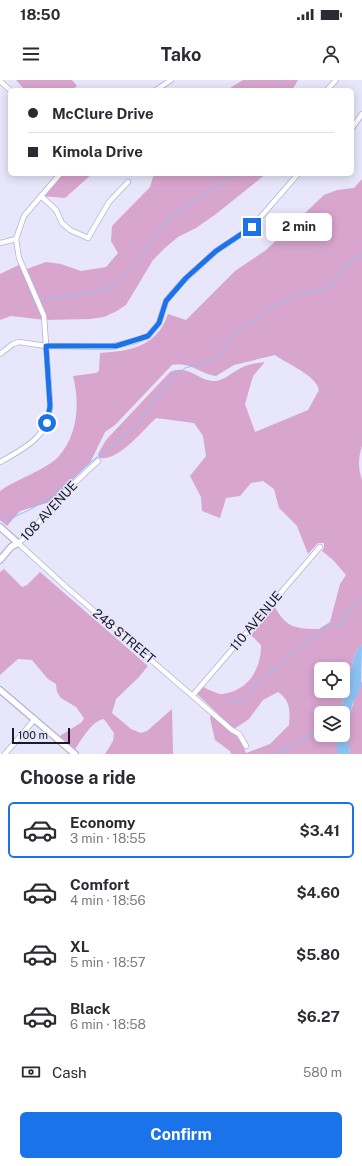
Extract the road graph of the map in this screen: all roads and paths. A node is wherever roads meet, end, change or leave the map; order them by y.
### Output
1 (171, 80) edge
2 (336, 80) edge
3 (0, 81) edge
4 (8, 88) edge
5 (159, 88) edge
6 (329, 88) edge
7 (362, 114) edge
8 (354, 125) edge
9 (58, 176) edge
10 (296, 176) edge
11 (128, 182) dead end
12 (41, 196) junction
13 (16, 239) junction
14 (0, 243) edge
15 (46, 346) junction
16 (0, 354) edge
17 (0, 462) edge
18 (98, 462) dead end
19 (0, 527) edge
20 (18, 543) junction
21 (320, 547) dead end
22 (0, 560) edge
23 (1, 692) edge
24 (193, 695) junction
25 (35, 719) junction
26 (246, 746) dead end
27 (5, 754) edge
28 (75, 754) edge

1 - 5 street
2 - 6 street
3 - 4 street
7 - 8 street
9 - 12 street
10 - 15 street
11 - 12 street
12 - 13 street
13 - 14 street
13 - 15 street
15 - 16 street
15 - 17 street
18 - 20 street, 108 AVENUE
19 - 20 main road, 248 STREET
20 - 22 main road, 108 AVENUE
20 - 24 street, 248 STREET
21 - 24 street, 110 AVENUE
23 - 25 main road
24 - 26 street, 248 STREET
25 - 27 street
25 - 28 main road

